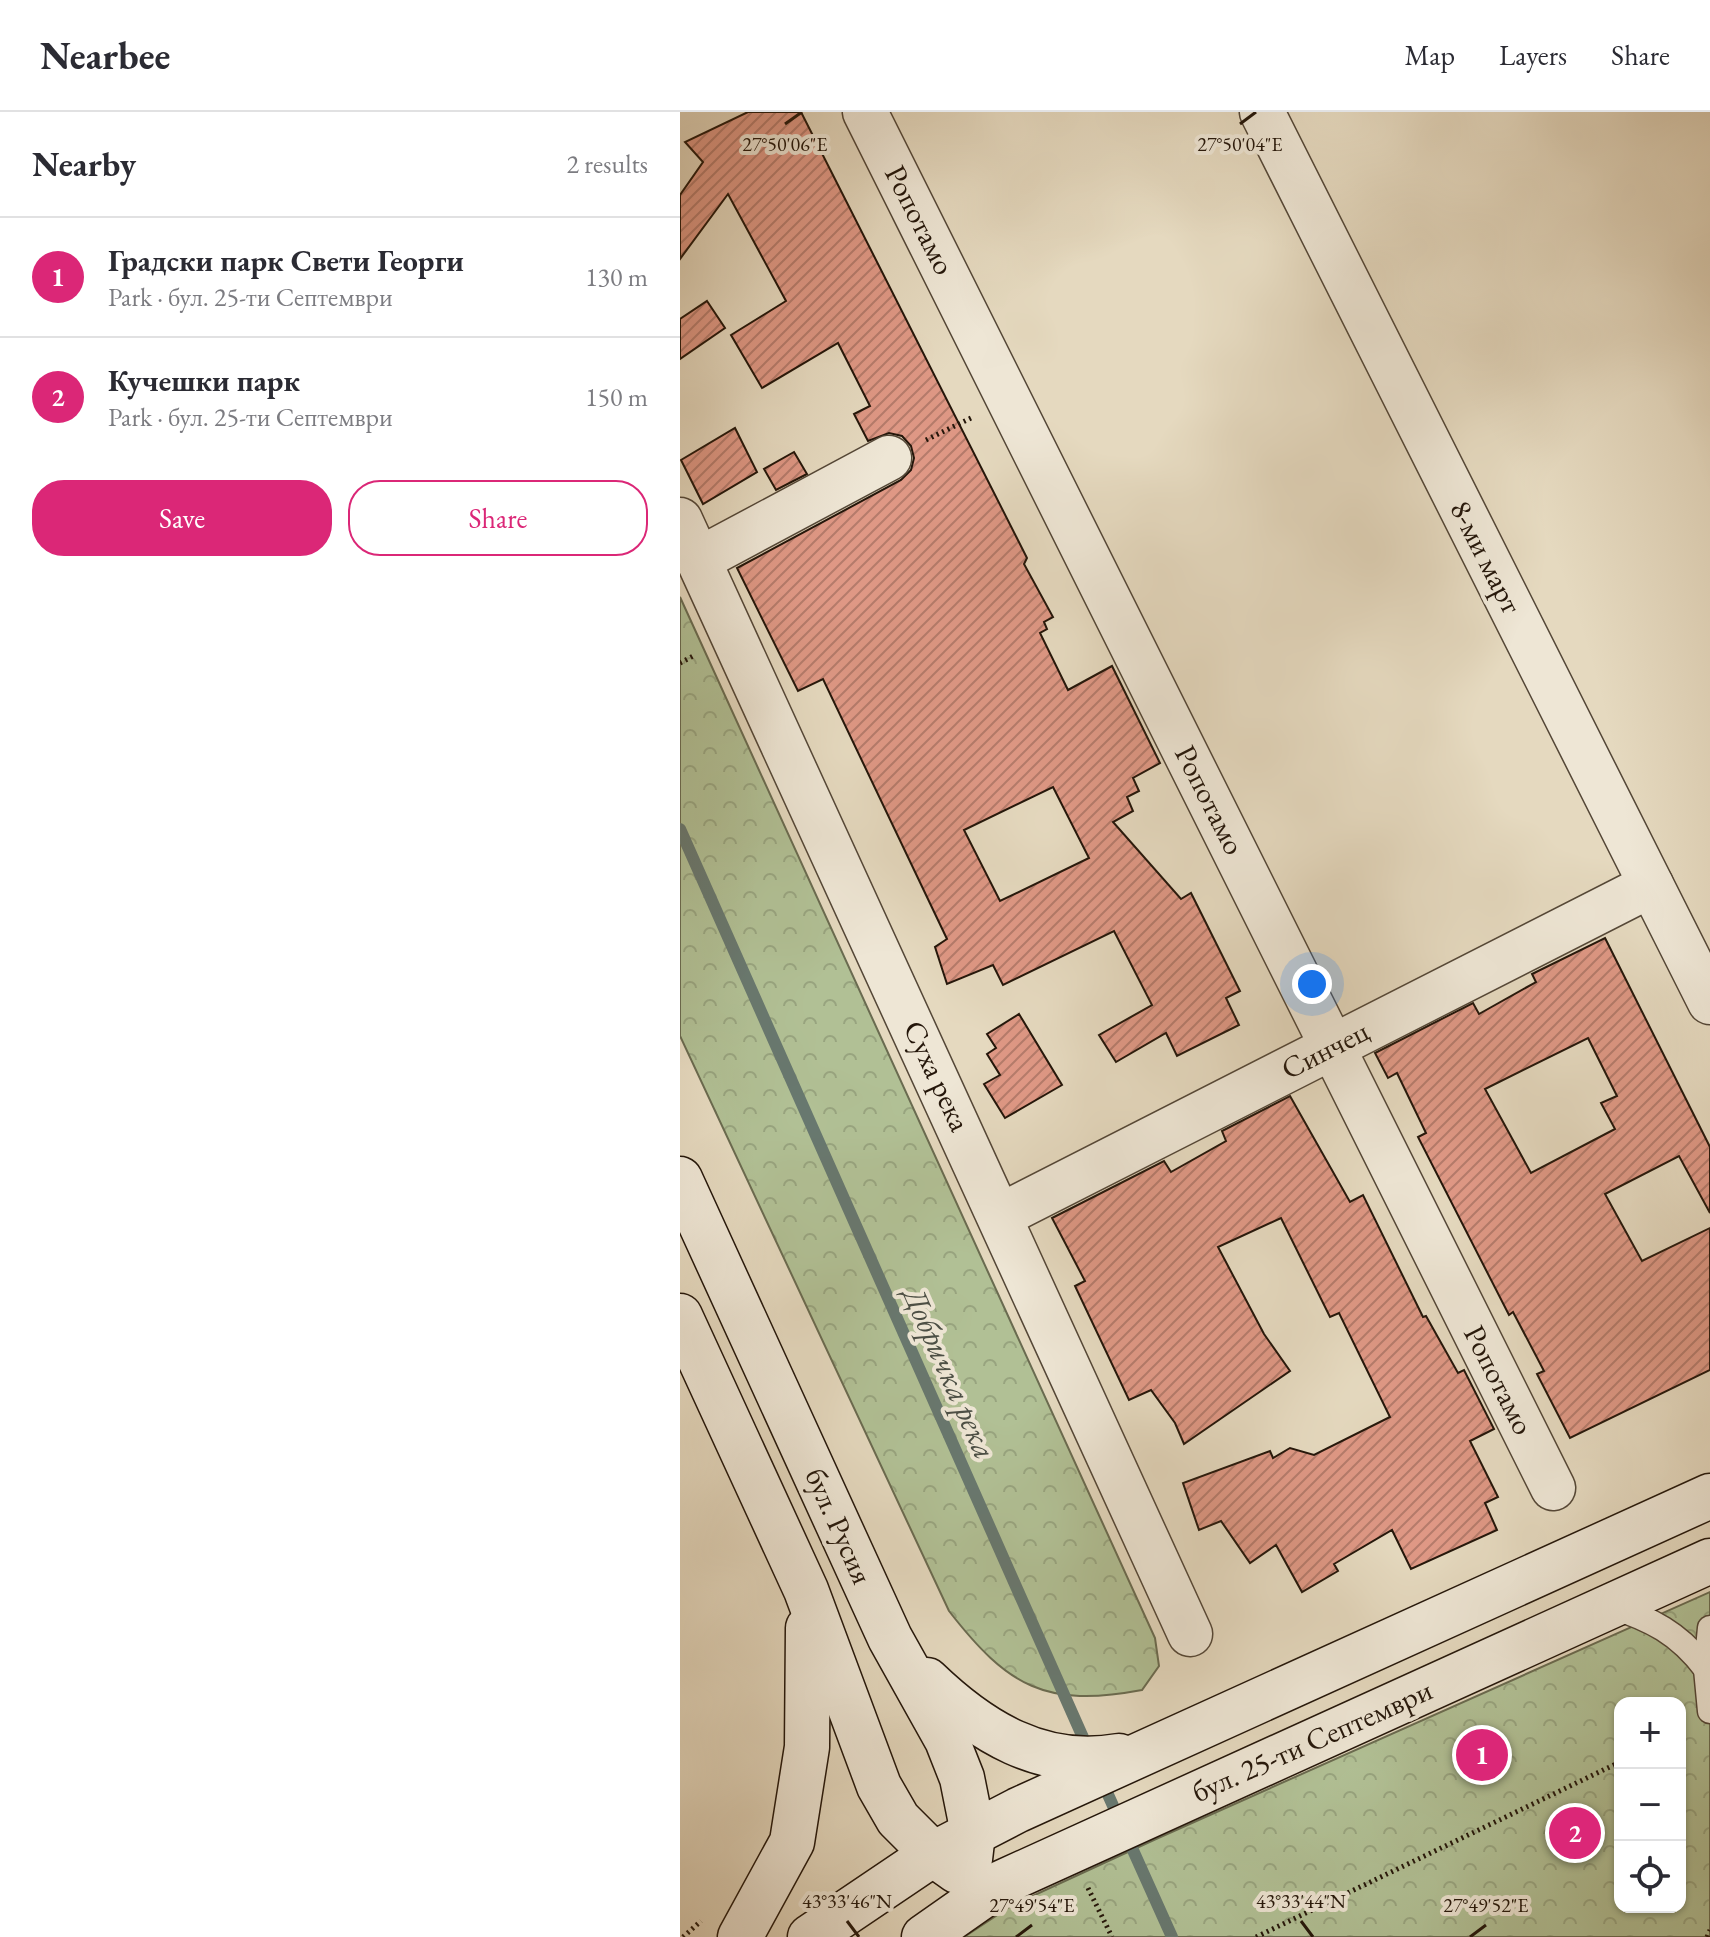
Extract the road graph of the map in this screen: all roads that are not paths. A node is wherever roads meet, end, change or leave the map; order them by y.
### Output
1 (865, 112) edge
2 (1262, 112) edge
3 (889, 458) road end
4 (680, 520) edge
5 (700, 559) junction
6 (1651, 885) junction
7 (1710, 1002) edge
8 (1333, 1046) junction
9 (680, 1179) edge
10 (1000, 1216) junction
11 (680, 1316) edge
12 (1553, 1488) dead end
13 (1710, 1496) edge
14 (1710, 1561) edge
15 (806, 1590) junction
16 (1609, 1606) junction
17 (1710, 1628) edge
18 (1190, 1634) dead end
19 (890, 1638) junction
20 (1706, 1669) junction
21 (1710, 1711) edge
22 (1152, 1749) junction
23 (973, 1833) junction
24 (966, 1872) junction
25 (740, 1937) edge
26 (810, 1937) edge
27 (922, 1937) edge

1 - 8 street, Ропотамо
2 - 6 street, 8-ми март
3 - 5 street
4 - 5 street, Суха река
5 - 10 street, Суха река
6 - 7 street, 8-ми март
6 - 8 street, Синчец
8 - 10 street, Синчец
8 - 12 street, Ропотамо
9 - 19 street, бул. Русия
10 - 18 street, Суха река
11 - 15 street, бул. Русия
13 - 22 street, бул. 25-ти Септември
14 - 16 street, бул. 25-ти Септември
15 - 24 street, бул. Русия
15 - 25 street
16 - 20 lane
16 - 24 street, бул. 25-ти Септември
17 - 20 lane
19 - 22 street
19 - 23 street, бул. Русия
20 - 21 lane
22 - 23 street, бул. 25-ти Септември
23 - 24 street, бул. Русия
24 - 26 street, бул. 25-ти Септември
24 - 27 street, бул. Русия

